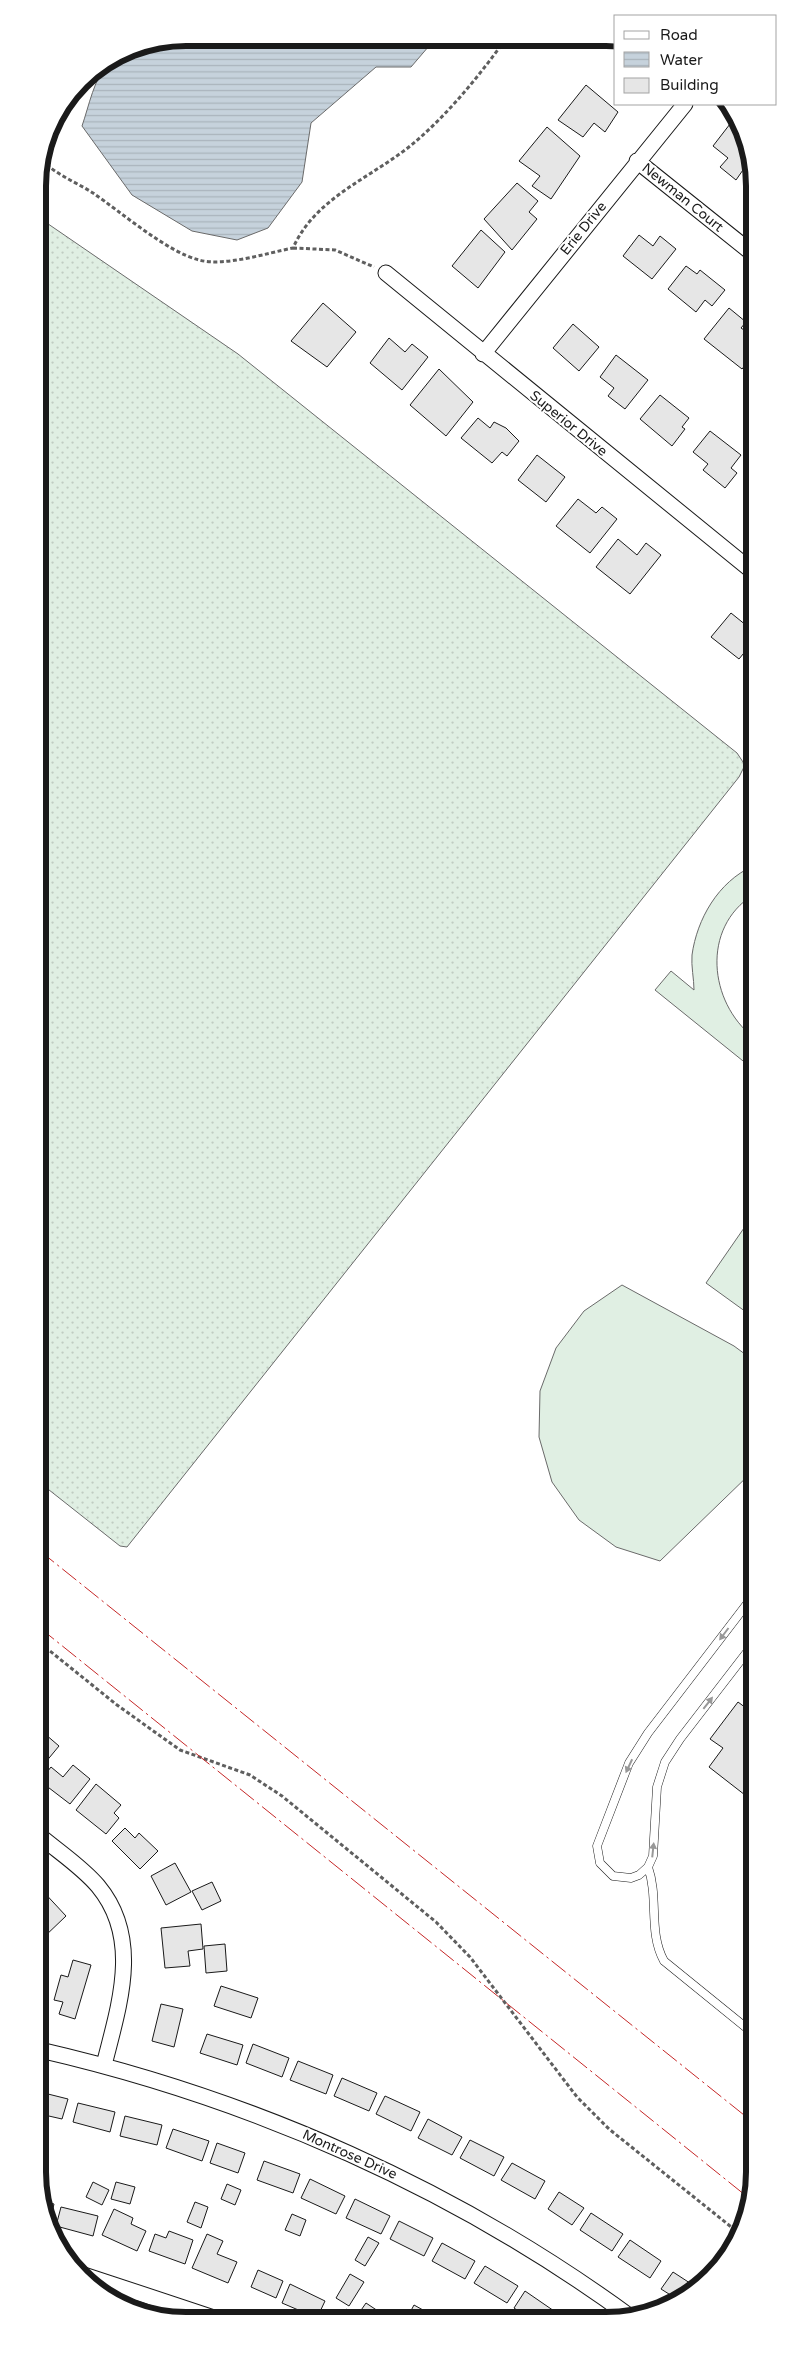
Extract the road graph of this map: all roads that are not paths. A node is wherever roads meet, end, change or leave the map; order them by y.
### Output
1 (684, 105) edge
2 (637, 161) junction
3 (746, 247) edge
4 (386, 273) road end
5 (483, 354) junction
6 (746, 566) edge
7 (745, 1607) edge
8 (745, 1654) edge
9 (46, 1841) edge
10 (648, 1867) junction
11 (745, 2027) edge
12 (46, 2051) edge
13 (104, 2065) junction
14 (96, 2279) edge
15 (622, 2310) edge
16 (196, 2312) edge

1 - 2 street, Erie Drive
2 - 3 street, Newman Court
2 - 5 street, Erie Drive
4 - 5 street, Superior Drive
5 - 6 street, Superior Drive
7 -> 10 lane
10 -> 8 lane
9 - 13 street
10 - 11 lane
12 - 13 street, Montrose Drive
13 - 15 street, Montrose Drive
14 - 16 street

